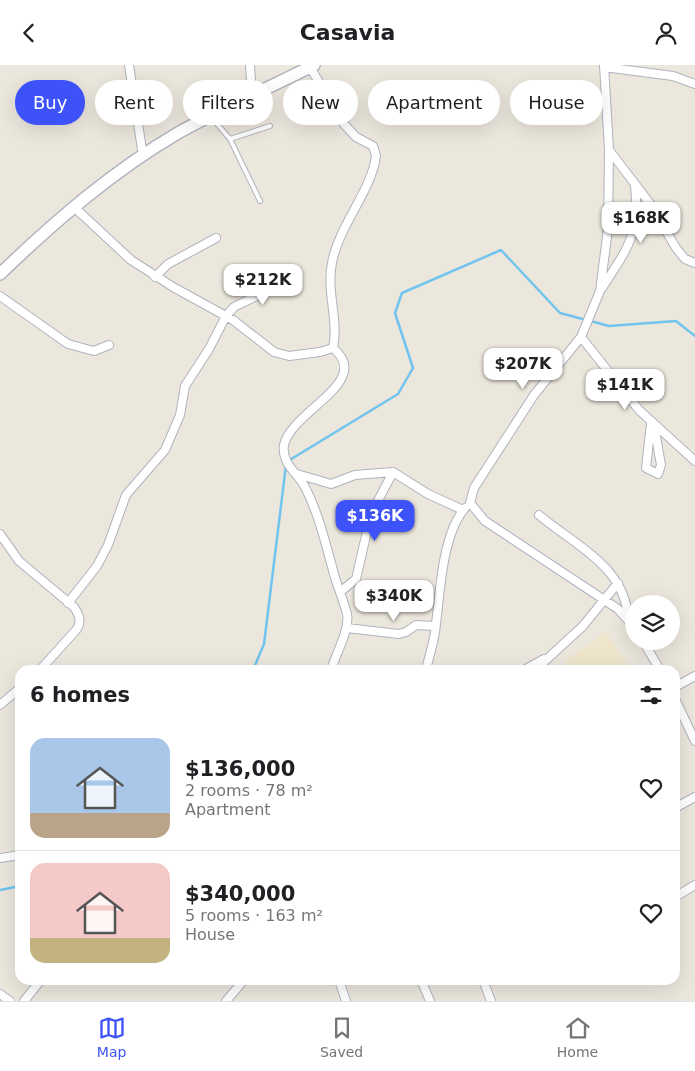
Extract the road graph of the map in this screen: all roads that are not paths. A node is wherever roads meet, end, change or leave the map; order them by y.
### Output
1 (129, 65) edge
2 (250, 65) edge
3 (312, 66) edge
4 (604, 66) edge
5 (251, 80) edge
6 (695, 84) edge
7 (273, 86) edge
8 (195, 125) edge
9 (218, 125) edge
10 (270, 126) dead end
11 (230, 139) junction
12 (609, 150) junction
13 (142, 156) junction
14 (635, 185) junction
15 (260, 201) dead end
16 (74, 207) junction
17 (637, 220) junction
18 (660, 221) junction
19 (608, 229) junction
20 (216, 237) dead end
21 (695, 263) edge
22 (0, 273) edge
23 (155, 277) junction
24 (287, 281) dead end
25 (600, 291) junction
26 (0, 296) edge
27 (226, 316) junction
28 (581, 337) junction
29 (109, 345) dead end
30 (333, 348) junction
31 (652, 424) junction
32 (695, 461) edge
33 (290, 470) junction
34 (393, 472) junction
35 (470, 503) junction
36 (463, 511) junction
37 (538, 515) dead end
38 (0, 534) edge
39 (618, 583) junction
40 (340, 592) junction
41 (604, 600) junction
42 (625, 600) edge
43 (68, 603) junction
44 (625, 618) edge
45 (435, 625) junction
46 (347, 629) junction
47 (648, 650) edge
48 (545, 659) junction
49 (44, 665) edge
50 (333, 665) edge
51 (427, 665) edge
52 (531, 665) edge
53 (540, 665) edge
54 (657, 665) edge
55 (695, 676) edge
56 (680, 684) edge
57 (15, 692) edge
58 (0, 705) edge
59 (680, 710) edge
60 (695, 741) edge
61 (695, 797) edge
62 (680, 805) edge
63 (15, 856) edge
64 (0, 857) edge
65 (695, 885) edge
66 (680, 894) edge
67 (37, 985) edge
68 (240, 985) edge
69 (341, 985) edge
70 (423, 985) edge
71 (485, 985) edge
72 (0, 994) edge
73 (10, 1001) edge
74 (24, 1001) edge
75 (226, 1001) edge
76 (346, 1001) edge
77 (430, 1001) edge
78 (491, 1001) edge

1 - 13 street
2 - 5 street
3 - 7 main road
3 - 30 street
4 - 6 street
4 - 12 street
8 - 13 main road
9 - 11 lane
10 - 11 lane
11 - 15 lane
12 - 14 street
12 - 19 street
13 - 16 main road
14 - 17 street
14 - 18 street
16 - 22 main road
16 - 23 street
17 - 18 street
17 - 19 street
17 - 25 street
18 - 21 street
19 - 25 street
20 - 23 street
23 - 27 street
24 - 27 street
25 - 28 street
26 - 29 street
27 - 30 street
27 - 43 street
28 - 31 street
28 - 35 street
30 - 33 street
31 - 31 street
31 - 32 street
33 - 34 street
33 - 40 street
34 - 36 street
34 - 40 street
35 - 36 street
35 - 41 street
36 - 45 street
37 - 39 street
38 - 43 street
39 - 41 street
39 - 42 street
40 - 46 street
41 - 44 street
41 - 48 street
43 - 49 street
45 - 46 street
45 - 51 street
46 - 50 street
47 - 54 street
48 - 52 street
48 - 53 street
55 - 56 street
57 - 58 street
59 - 60 street
61 - 62 street
63 - 64 street
65 - 66 street
67 - 74 street
68 - 75 street
69 - 76 street
70 - 77 street
71 - 78 street
72 - 73 street

